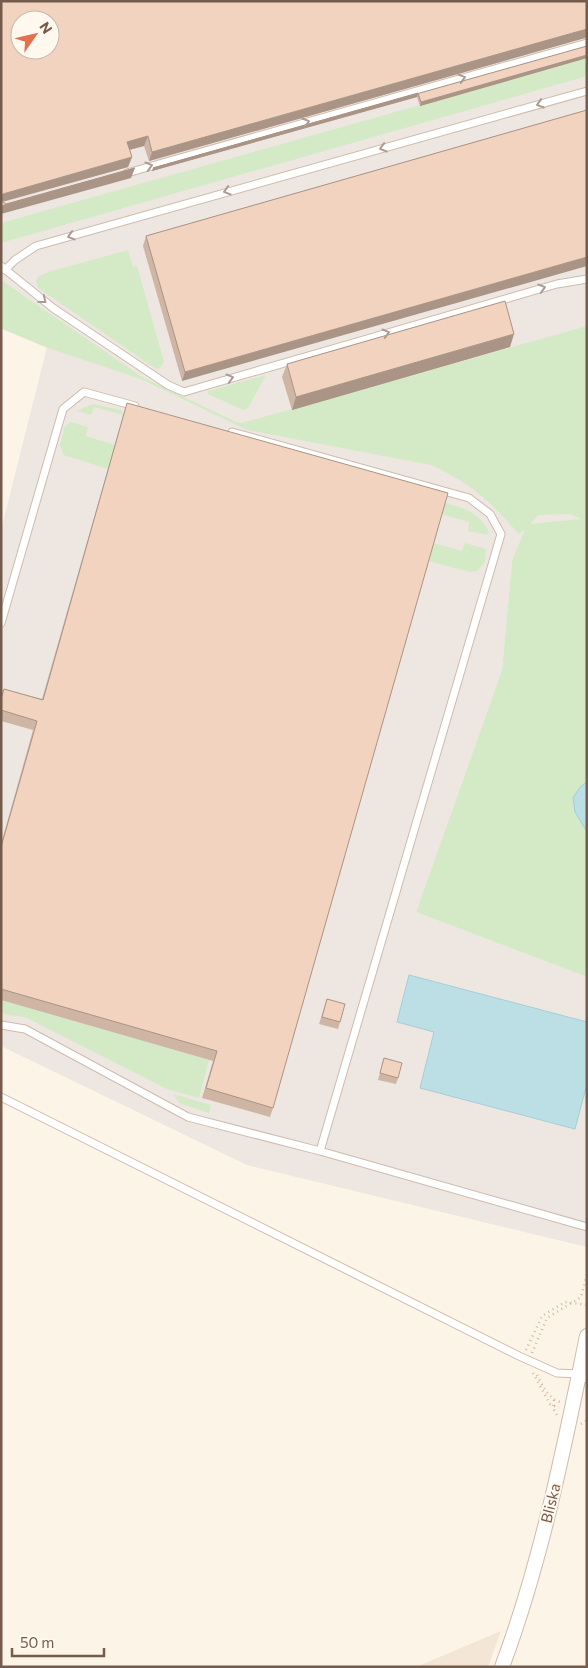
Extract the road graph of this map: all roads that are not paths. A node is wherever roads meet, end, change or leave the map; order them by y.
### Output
1 (587, 43) edge
2 (587, 91) edge
3 (116, 176) edge
4 (3, 268) edge
5 (587, 279) edge
6 (143, 408) edge
7 (219, 429) edge
8 (1, 623) edge
9 (1, 1026) edge
10 (1, 1097) edge
11 (320, 1151) junction
12 (587, 1228) edge
13 (587, 1336) edge
14 (583, 1376) edge
15 (502, 1667) edge

3 -> 1 lane
2 -> 4 lane
4 -> 5 lane
6 - 8 lane
7 - 11 lane
9 - 11 lane
10 - 14 lane
11 - 12 lane
13 - 14 street, Bliska
14 - 15 street, Bliska

